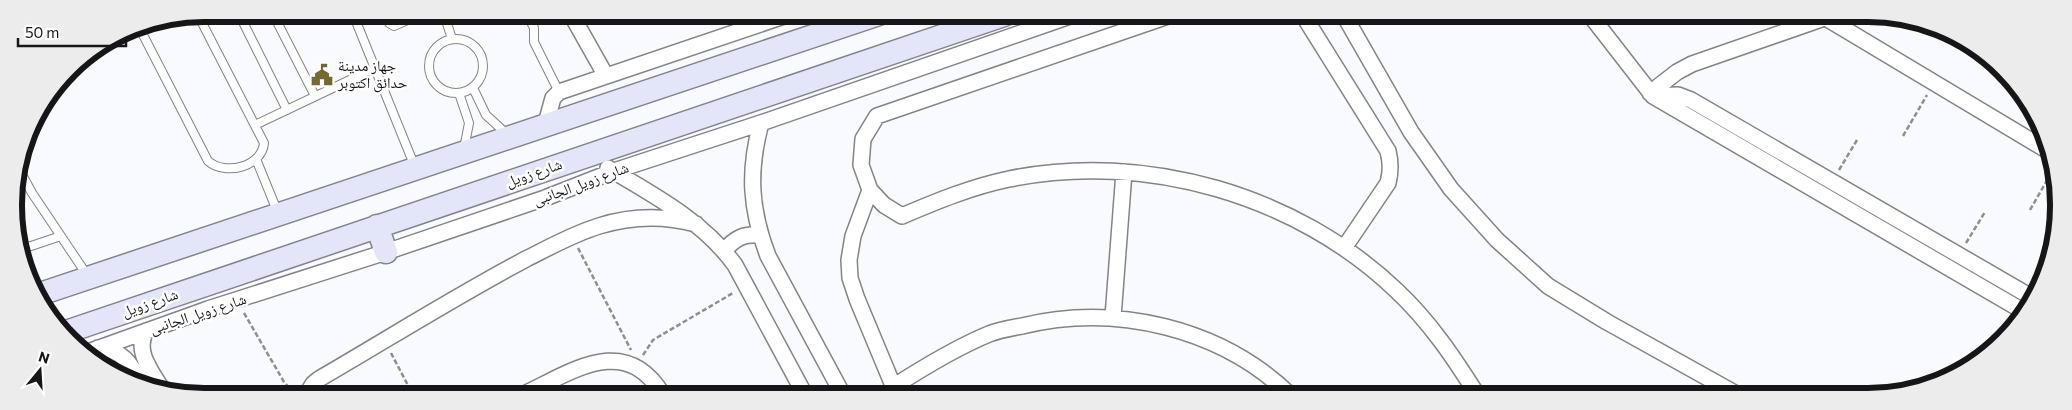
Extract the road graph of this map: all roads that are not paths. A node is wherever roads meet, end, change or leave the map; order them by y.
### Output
1 (202, 22) edge
2 (243, 22) edge
3 (276, 22) edge
4 (356, 22) edge
5 (389, 22) edge
6 (403, 22) edge
7 (447, 22) edge
8 (531, 22) edge
9 (576, 22) edge
10 (766, 22) edge
11 (854, 22) edge
12 (976, 22) edge
13 (1054, 22) edge
14 (1151, 22) edge
15 (1308, 22) edge
16 (1348, 22) edge
17 (1595, 22) edge
18 (1814, 22) edge
19 (1837, 22) edge
20 (142, 33) edge
21 (452, 39) junction
22 (375, 68) junction
23 (606, 76) junction
24 (473, 88) junction
25 (559, 92) junction
26 (459, 93) junction
27 (1652, 95) junction
28 (316, 96) junction
29 (287, 110) junction
30 (761, 123) junction
31 (255, 125) junction
32 (545, 127) junction
33 (511, 138) junction
34 (2040, 146) edge
35 (463, 154) junction
36 (587, 155) junction
37 (256, 159) junction
38 (416, 170) junction
39 (614, 171) junction
40 (1124, 172) junction
41 (24, 179) edge
42 (870, 190) junction
43 (279, 216) junction
44 (696, 224) junction
45 (377, 226) junction
46 (760, 235) junction
47 (61, 236) junction
48 (28, 247) edge
49 (1344, 248) junction
50 (724, 251) junction
51 (386, 252) junction
52 (90, 279) junction
53 (45, 293) edge
54 (2026, 294) edge
55 (2018, 308) edge
56 (1113, 317) junction
57 (72, 330) edge
58 (146, 331) junction
59 (93, 350) edge
60 (94, 350) edge
61 (137, 375) edge
62 (158, 381) edge
63 (310, 388) edge
64 (537, 388) edge
65 (659, 388) edge
66 (801, 388) edge
67 (839, 388) edge
68 (894, 388) edge
69 (899, 388) edge
70 (1280, 388) edge
71 (1473, 388) edge
72 (1726, 388) edge

1 - 31 lane
2 - 29 lane
3 - 28 lane
4 - 22 lane
5 - 6 lane
7 - 21 lane
8 - 25 lane
9 - 23 street
10 - 23 street
11 - 32 main road
12 - 36 main road, شارع زويل
13 - 30 street, شارع زويل الجانبى
14 - 42 street
15 - 49 street
16 - 72 street
17 - 27 street
18 - 27 street
19 - 34 street
20 - 37 lane
21 - 24 lane
21 - 26 lane
22 - 28 lane
22 - 38 lane
23 - 25 street
24 - 26 lane
24 - 33 lane
25 - 32 street
26 - 35 lane
27 - 54 street
27 - 55 street
28 - 29 lane
29 - 31 lane
30 - 39 street, شارع زويل الجانبى
30 - 46 street
31 - 37 lane
32 - 33 main road
33 - 35 main road
35 - 38 main road
36 - 39 street
36 - 45 main road, شارع زويل
37 - 43 lane
38 - 43 main road
39 - 44 street
39 - 51 street, شارع زويل الجانبى
40 - 42 street
40 - 49 street
40 - 56 street
41 - 47 lane
42 - 68 street
43 - 52 main road
44 - 50 street
44 - 63 street
45 - 51 main road
45 - 57 main road, شارع زويل
46 - 50 street
46 - 67 street
47 - 48 lane
47 - 52 lane
49 - 71 street
50 - 66 street
51 - 58 street, شارع زويل الجانبى
52 - 53 main road
56 - 69 street
56 - 70 street
58 - 59 street, شارع زويل الجانبى
58 - 62 street
60 - 61 street
64 - 65 street

